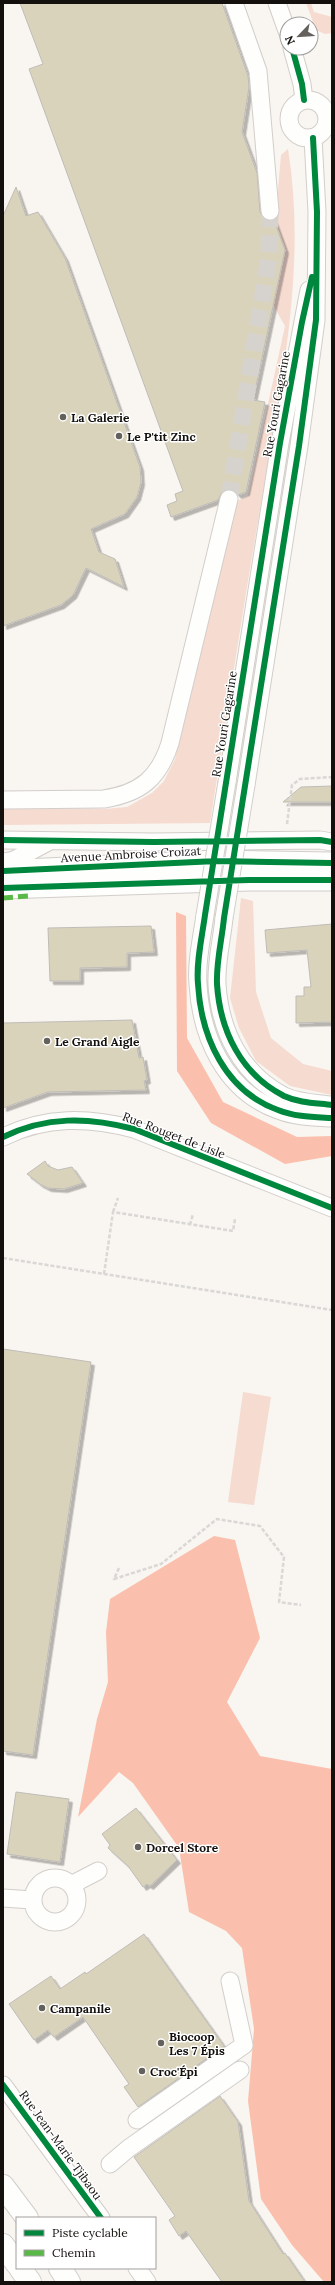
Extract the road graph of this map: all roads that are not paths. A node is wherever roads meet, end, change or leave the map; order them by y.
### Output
1 (234, 3) edge
2 (277, 3) edge
3 (282, 16) edge
4 (294, 56) edge
5 (304, 100) junction
6 (330, 114) edge
7 (313, 138) junction
8 (270, 211) tunnel mouth
9 (317, 259) junction
10 (229, 498) tunnel mouth
11 (3, 800) edge
12 (3, 840) edge
13 (50, 841) junction
14 (332, 842) edge
15 (3, 862) edge
16 (332, 863) edge
17 (3, 871) edge
18 (332, 880) edge
19 (3, 888) edge
20 (332, 1104) edge
21 (332, 1118) edge
22 (3, 1137) edge
23 (329, 1203) edge
24 (98, 1871) dead end
25 (71, 1885) junction
26 (3, 1898) edge
27 (32, 1900) junction
28 (230, 1981) dead end
29 (240, 2070) dead end
30 (3, 2085) edge
31 (138, 2120) dead end
32 (110, 2164) dead end
33 (3, 2186) edge
34 (26, 2217) edge
35 (100, 2217) edge
36 (3, 2245) edge
37 (16, 2263) edge
38 (21, 2269) edge
39 (61, 2269) edge
40 (138, 2269) edge
41 (30, 2282) edge
42 (69, 2282) edge
43 (147, 2282) edge

1 - 8 street
2 - 3 street
4 - 5 street
5 - 6 street
5 - 7 street
6 - 7 street
7 - 9 street, Rue Youri Gagarine
9 - 20 street, Rue Youri Gagarine, bridge
9 - 21 street, Rue Youri Gagarine, bridge
10 - 11 street
12 - 13 street
13 - 14 street
13 - 15 street
16 - 17 main road, Avenue Ambroise Croizat
18 - 19 main road
22 - 23 street, Rue Rouget de Lisle
24 - 25 street
25 - 27 street
25 - 27 street
26 - 27 street
28 - 31 street
29 - 32 street
30 - 35 street, Rue Jean-Marie Tjibaou
33 - 34 highway
36 - 37 highway
38 - 41 highway
39 - 42 highway
40 - 43 street

